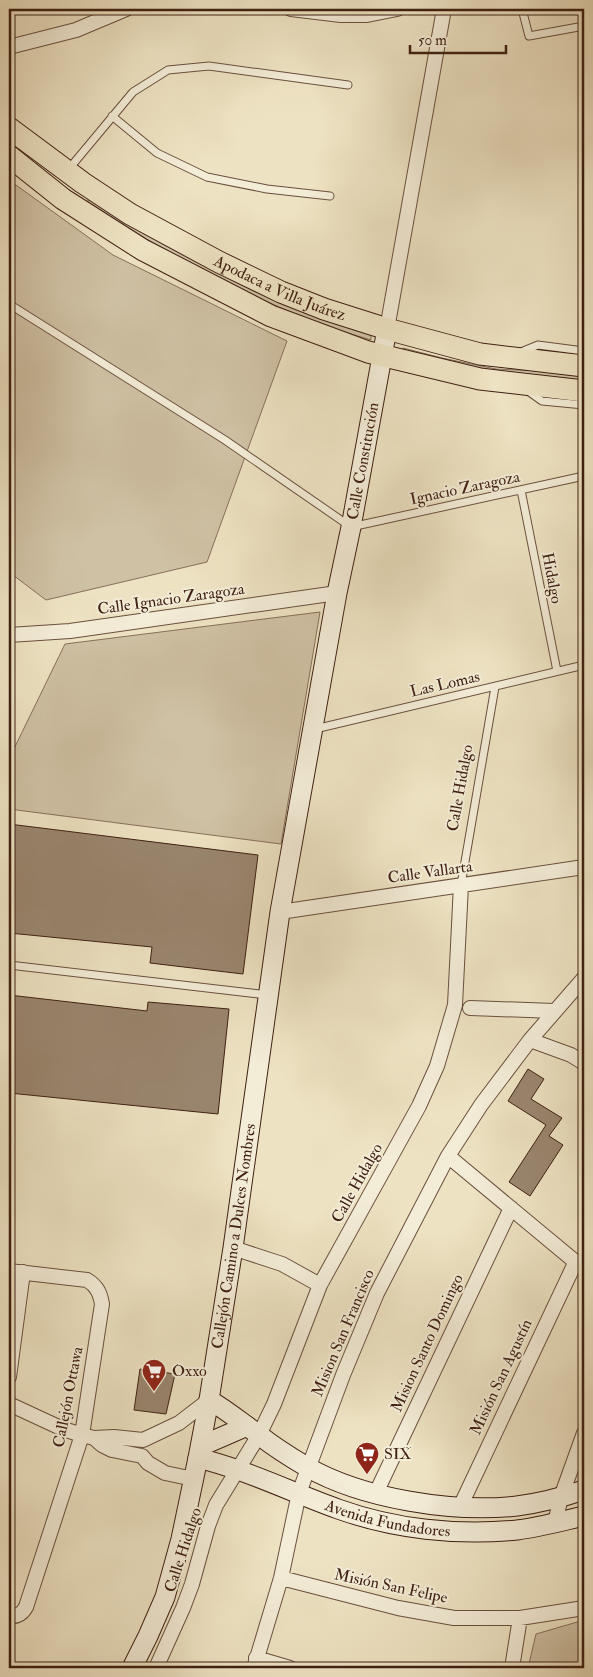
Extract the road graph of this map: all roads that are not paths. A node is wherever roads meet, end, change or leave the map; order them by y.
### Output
1 (126, 9) edge
2 (291, 9) edge
3 (295, 9) edge
4 (397, 9) edge
5 (444, 9) edge
6 (522, 9) edge
7 (584, 26) edge
8 (9, 47) edge
9 (348, 85) dead end
10 (112, 116) junction
11 (9, 128) edge
12 (9, 156) edge
13 (67, 171) junction
14 (330, 196) dead end
15 (9, 304) edge
16 (387, 330) junction
17 (584, 351) edge
18 (383, 356) junction
19 (511, 358) junction
20 (584, 366) edge
21 (518, 383) junction
22 (584, 391) edge
23 (584, 405) edge
24 (584, 476) edge
25 (521, 490) junction
26 (352, 527) junction
27 (337, 593) junction
28 (9, 635) edge
29 (584, 665) edge
30 (557, 671) junction
31 (495, 686) junction
32 (312, 730) junction
33 (584, 867) edge
34 (461, 885) junction
35 (280, 912) junction
36 (9, 965) edge
37 (584, 978) edge
38 (268, 995) junction
39 (470, 1008) dead end
40 (554, 1011) junction
41 (530, 1040) junction
42 (584, 1063) edge
43 (448, 1156) junction
44 (511, 1208) junction
45 (233, 1248) junction
46 (580, 1265) edge
47 (16, 1272) edge
48 (320, 1285) junction
49 (9, 1377) edge
50 (209, 1400) junction
51 (9, 1404) edge
52 (253, 1431) junction
53 (584, 1433) edge
54 (88, 1436) junction
55 (143, 1440) junction
56 (200, 1452) junction
57 (142, 1456) junction
58 (307, 1467) junction
59 (237, 1470) junction
60 (194, 1477) junction
61 (584, 1490) edge
62 (299, 1493) junction
63 (376, 1493) junction
64 (562, 1497) junction
65 (460, 1507) junction
66 (584, 1516) edge
67 (555, 1523) junction
68 (281, 1578) junction
69 (584, 1608) edge
70 (9, 1616) edge
71 (520, 1618) junction
72 (255, 1663) edge
73 (132, 1668) edge
74 (156, 1668) edge
75 (290, 1668) edge
76 (512, 1668) edge

1 - 8 street
2 - 3 street
3 - 4 street
5 - 16 street, Calle Constitución
6 - 7 lane
9 - 10 lane
10 - 13 lane
10 - 14 lane
11 - 13 main road, Apodaca a Villa Juárez
12 - 18 main road, Apodaca a Villa Juárez
13 - 16 main road, Apodaca a Villa Juárez
15 - 26 lane
16 - 18 main road, Calle Constitución
16 - 19 main road, Apodaca a Villa Juárez
17 - 19 lane
18 - 21 main road, Apodaca a Villa Juárez
18 - 26 main road, Calle Constitución
19 - 20 main road, Apodaca a Villa Juárez
21 - 22 main road, Apodaca a Villa Juárez
21 - 23 lane
24 - 25 lane, Ignacio Zaragoza
25 - 26 lane, Ignacio Zaragoza
25 - 30 lane, Hidalgo
26 - 27 main road, Calle Constitución
27 - 28 street, Calle Ignacio Zaragoza
27 - 32 main road, Calle Constitución
29 - 30 lane, Las Lomas
30 - 31 lane, Las Lomas
31 - 32 lane, Las Lomas
31 - 34 lane, Calle Hidalgo
32 - 35 main road, Calle Constitución
33 - 34 street, Calle Vallarta
34 - 35 street, Calle Vallarta
34 - 48 street, Calle Hidalgo
35 - 38 main road, Callejón Camino a Dulces Nombres
36 - 38 lane
37 - 40 street, Mision San Francisco
38 - 45 main road, Callejón Camino a Dulces Nombres
39 - 40 street
40 - 41 street, Mision San Francisco
41 - 42 street
41 - 43 street, Mision San Francisco
43 - 44 street
43 - 58 street, Mision San Francisco
44 - 46 street
44 - 63 street, Mision Santo Domingo
45 - 48 street
45 - 50 main road, Callejón Camino a Dulces Nombres
46 - 65 street, Misión San Agustín
47 - 49 street
47 - 54 street, Callejón Ottawa
48 - 52 street, Calle Hidalgo
50 - 52 main road, Avenida Fundadores
50 - 55 street
50 - 56 main road, Callejón Camino a Dulces Nombres
51 - 54 street
52 - 56 main road
52 - 58 main road, Avenida Fundadores
52 - 59 street, Calle Hidalgo
53 - 64 street
54 - 55 street
54 - 57 street
54 - 70 street, Callejón Ottawa
55 - 57 street
56 - 59 main road, Avenida Fundadores
56 - 60 main road, Callejón Camino a Dulces Nombres
57 - 60 street
58 - 62 street, Mision San Francisco
58 - 63 main road, Avenida Fundadores
59 - 62 main road, Avenida Fundadores
59 - 74 street, Calle Hidalgo
60 - 73 main road, Callejón Camino a Dulces Nombres
61 - 64 main road, Avenida Fundadores
62 - 67 main road, Avenida Fundadores
62 - 68 street, Mision San Francisco
63 - 65 main road, Avenida Fundadores
64 - 65 main road, Avenida Fundadores
64 - 67 street
66 - 67 main road, Avenida Fundadores
68 - 71 street, Misión San Felipe
68 - 72 street, Mision San Francisco
69 - 71 street, Misión San Felipe
71 - 76 street
72 - 75 street

